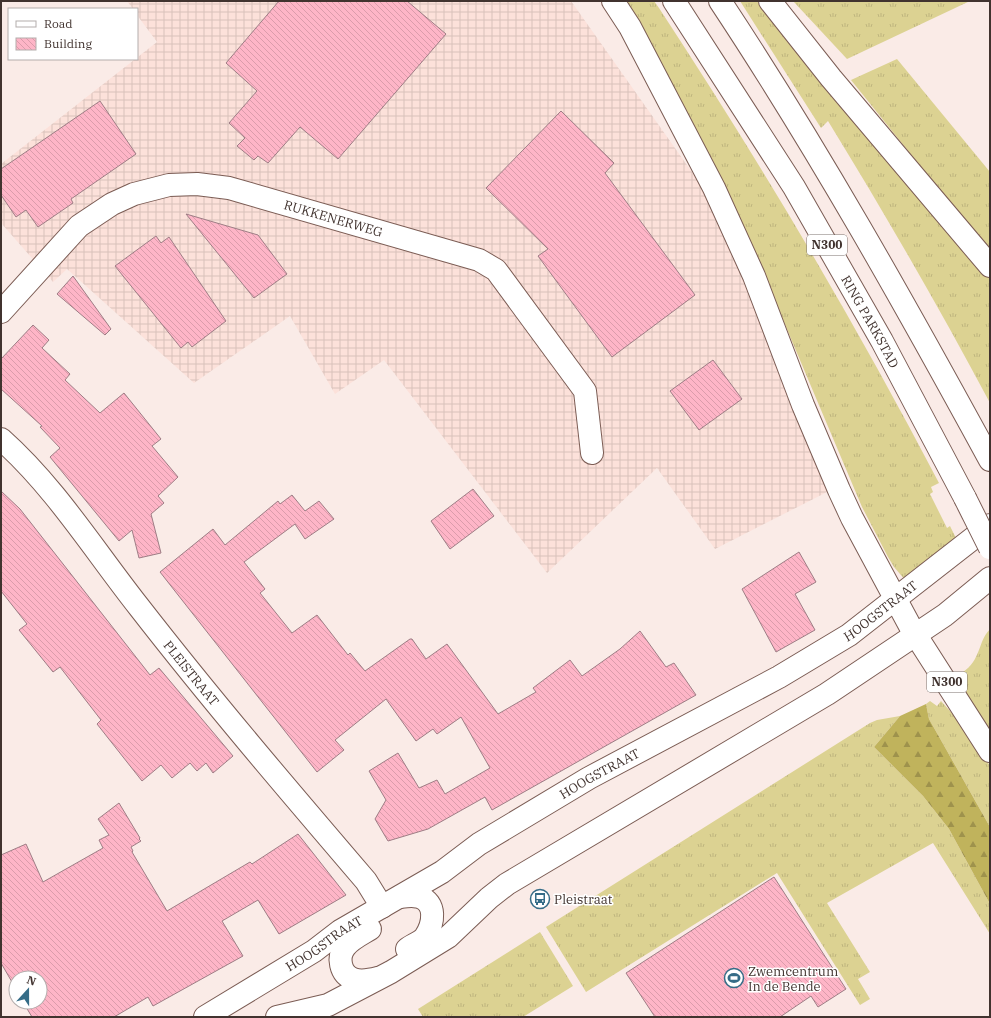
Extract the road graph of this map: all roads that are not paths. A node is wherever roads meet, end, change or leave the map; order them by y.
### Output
1 (613, 1) edge
2 (674, 1) edge
3 (720, 1) edge
4 (770, 1) edge
5 (990, 266) edge
6 (1, 312) edge
7 (1, 439) edge
8 (592, 453) dead end
9 (990, 460) edge
10 (990, 525) edge
11 (990, 548) edge
12 (990, 578) edge
13 (896, 599) junction
14 (916, 635) junction
15 (990, 751) edge
16 (391, 902) junction
17 (387, 974) junction
18 (205, 1017) edge
19 (277, 1017) edge

1 - 13 main road, N300
2 - 11 main road, RING PARKSTAD / N300, bridge
3 - 9 main road, N300
4 - 5 main road
6 - 8 main road, RUKKENERWEG
7 - 16 main road, PLEISTRAAT
10 - 13 main road, HOOGSTRAAT
12 - 14 main road
13 - 14 main road, N300
13 - 16 main road, HOOGSTRAAT
14 - 15 main road, N300
14 - 17 main road
16 - 17 main road
16 - 17 main road
16 - 18 main road, HOOGSTRAAT
17 - 19 main road

